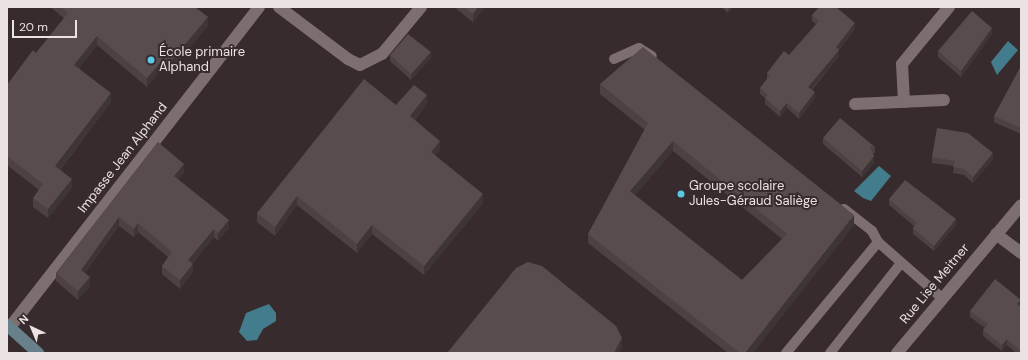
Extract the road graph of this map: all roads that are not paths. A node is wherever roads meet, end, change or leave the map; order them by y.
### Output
1 (259, 7) edge
2 (279, 7) edge
3 (421, 7) edge
4 (949, 7) edge
5 (614, 59) dead end
6 (664, 65) edge
7 (944, 100) dead end
8 (904, 102) junction
9 (855, 104) dead end
10 (836, 202) edge
11 (1021, 205) edge
12 (996, 234) junction
13 (878, 242) junction
14 (1021, 253) edge
15 (902, 263) junction
16 (942, 298) junction
17 (8, 326) edge
18 (38, 353) edge
19 (786, 353) edge
20 (830, 353) edge
21 (897, 353) edge

1 - 17 street, Impasse Jean Alphand
2 - 3 street
4 - 8 street
5 - 6 lane
7 - 8 street
8 - 9 street
10 - 13 lane
11 - 12 street, Rue Lise Meitner
12 - 14 street
12 - 16 street, Rue Lise Meitner
13 - 15 lane
13 - 19 lane
15 - 16 lane
15 - 20 lane
16 - 21 street, Rue Lise Meitner
17 - 18 main road

